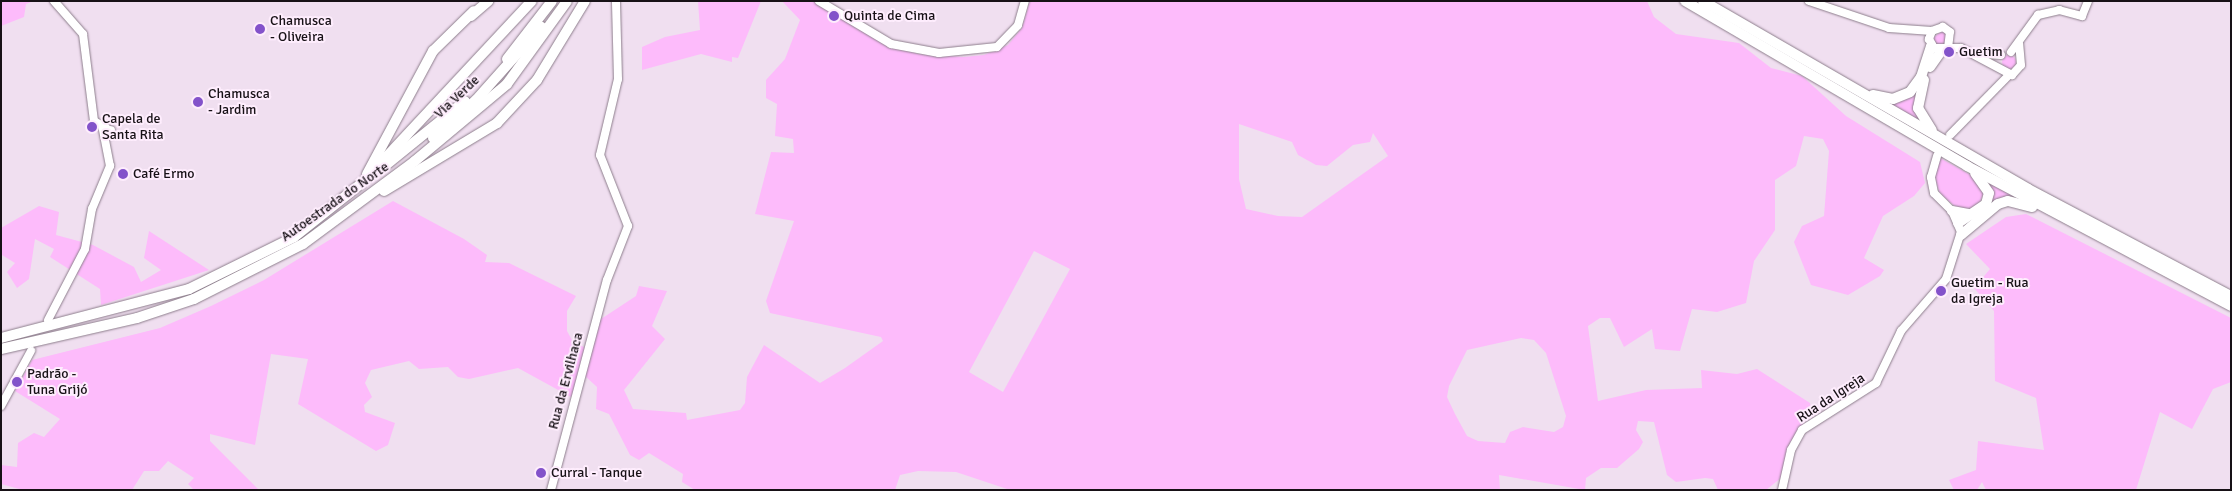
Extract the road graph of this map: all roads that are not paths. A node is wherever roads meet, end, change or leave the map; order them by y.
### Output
1 (54, 1) edge
2 (488, 1) edge
3 (532, 1) edge
4 (552, 1) edge
5 (561, 1) edge
6 (567, 1) edge
7 (585, 1) edge
8 (616, 1) edge
9 (819, 1) edge
10 (1025, 1) edge
11 (1685, 1) edge
12 (1703, 1) edge
13 (1809, 1) edge
14 (2088, 1) edge
15 (1932, 31) junction
16 (1916, 33) junction
17 (1952, 39) junction
18 (2018, 44) junction
19 (1937, 46) junction
20 (2011, 52) junction
21 (2001, 55) junction
22 (2019, 56) junction
23 (1999, 67) junction
24 (2009, 75) junction
25 (1860, 90) junction
26 (1994, 91) junction
27 (1946, 137) junction
28 (1937, 156) dead end
29 (1967, 166) junction
30 (362, 184) junction
31 (359, 205) junction
32 (1952, 210) junction
33 (2048, 210) junction
34 (1976, 218) junction
35 (1958, 223) junction
36 (1961, 235) junction
37 (1953, 257) junction
38 (2231, 296) edge
39 (2231, 306) edge
40 (48, 320) dead end
41 (1, 338) edge
42 (1, 349) edge
43 (31, 351) dead end
44 (1, 406) edge
45 (551, 490) edge
46 (1782, 490) edge

1 - 40 street
2 - 30 highway
3 - 30 highway, Autoestrada do Norte
4 - 30 highway, Via Verde
5 - 31 highway, Via Verde
6 - 31 highway, Autoestrada do Norte
7 - 31 highway
8 - 45 street, Rua da Ervilhaca
9 - 10 street
11 - 29 highway
12 - 25 highway
13 - 16 street
14 - 18 street
15 - 16 street
15 - 17 street
15 - 19 street
16 - 19 street
17 - 19 street
17 - 21 street
18 - 20 street
18 - 22 street
19 - 23 street
19 - 25 highway
19 - 27 highway
20 - 21 street
20 - 22 street
21 - 23 street
22 - 24 street
23 - 24 street
23 - 26 street
24 - 26 street
25 - 27 highway
26 - 27 street
27 - 38 highway
28 - 32 street
29 - 33 highway
29 - 34 highway
30 - 41 highway, Autoestrada do Norte
31 - 42 highway, Autoestrada do Norte
32 - 34 highway
32 - 35 street
33 - 34 highway
33 - 39 highway
34 - 35 highway
34 - 36 highway
35 - 36 street
35 - 37 street, Rua da Igreja
36 - 37 street, Rua da Igreja
37 - 46 street, Rua da Igreja
43 - 44 street

